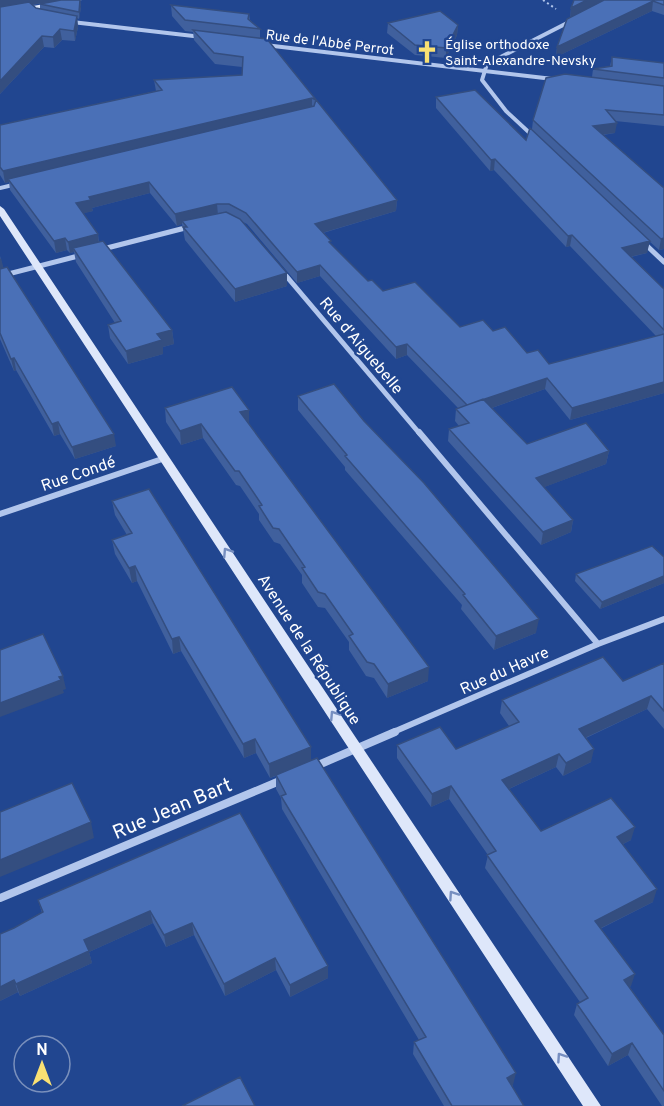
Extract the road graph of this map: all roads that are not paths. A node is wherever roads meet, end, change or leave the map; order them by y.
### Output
1 (78, 0) edge
2 (33, 8) junction
3 (0, 14) edge
4 (39, 15) edge
5 (577, 18) edge
6 (65, 21) edge
7 (204, 38) edge
8 (262, 45) edge
9 (484, 71) junction
10 (558, 80) edge
11 (539, 143) edge
12 (23, 183) edge
13 (0, 188) edge
14 (0, 209) edge
15 (194, 226) edge
16 (639, 238) edge
17 (664, 262) edge
18 (274, 263) edge
19 (38, 266) junction
20 (0, 276) edge
21 (165, 458) junction
22 (0, 514) edge
23 (664, 619) edge
24 (598, 644) junction
25 (356, 749) junction
26 (311, 768) edge
27 (290, 777) edge
28 (0, 898) edge
29 (593, 1106) edge

1 - 2 street
2 - 3 street
2 - 4 street
5 - 9 street
6 - 7 street
8 - 9 street, Rue de l'Abbé Perrot
9 - 10 street, Rue de l'Abbé Perrot
9 - 11 street
12 - 13 street
14 - 19 street, Avenue de la République
15 - 19 street
16 - 17 street
18 - 24 street, Rue d'Aiguebelle
19 - 20 street
19 - 21 street, Avenue de la République
21 - 22 street, Rue Condé
25 -> 21 street, Avenue de la République
23 - 24 street, Rue du Havre
24 - 25 street, Rue du Havre
25 - 26 street
29 -> 25 street, Avenue de la République
27 - 28 street, Rue Jean Bart

